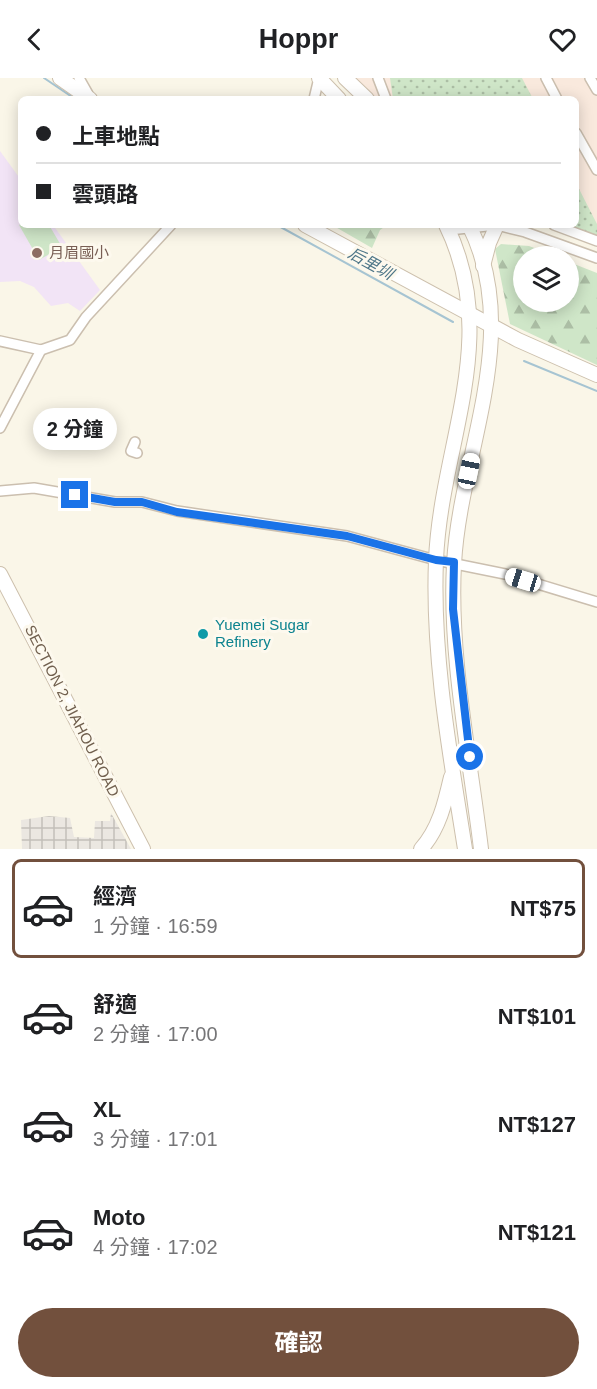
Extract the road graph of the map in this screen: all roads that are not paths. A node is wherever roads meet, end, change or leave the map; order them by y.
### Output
1 (60, 78) edge
2 (79, 78) edge
3 (319, 78) edge
4 (345, 78) edge
5 (378, 78) edge
6 (546, 78) edge
7 (590, 78) edge
8 (597, 90) edge
9 (86, 96) edge
10 (88, 96) edge
11 (315, 96) edge
12 (336, 96) edge
13 (364, 96) edge
14 (385, 96) edge
15 (555, 96) edge
16 (579, 138) edge
17 (597, 170) edge
18 (168, 228) edge
19 (310, 228) edge
20 (451, 228) edge
21 (470, 228) edge
22 (496, 228) edge
23 (509, 228) edge
24 (562, 228) edge
25 (597, 241) edge
26 (597, 258) edge
27 (483, 266) junction
28 (470, 315) junction
29 (492, 327) junction
30 (0, 341) edge
31 (40, 351) junction
32 (597, 375) edge
33 (0, 428) edge
34 (135, 442) dead end
35 (137, 453) dead end
36 (0, 491) edge
37 (436, 560) junction
38 (454, 562) junction
39 (0, 574) edge
40 (597, 602) edge
41 (453, 770) junction
42 (143, 849) edge
43 (421, 849) edge
44 (465, 849) edge
45 (481, 849) edge

1 - 9 street
2 - 10 street
3 - 11 street
3 - 12 street
4 - 13 street
5 - 14 street
6 - 15 street
7 - 8 street
16 - 17 street
18 - 31 street
19 - 28 street
20 - 28 street
21 - 27 street
22 - 27 street
23 - 26 street
24 - 25 street
27 - 29 street
28 - 29 street
28 - 37 street
29 - 32 street
29 - 38 street
30 - 31 street
31 - 33 street
34 - 35 street
36 - 37 street
37 - 38 street
37 - 41 street
38 - 40 street
38 - 45 street
39 - 42 street, SECTION 2, JIAHOU ROAD
41 - 43 street
41 - 44 street

